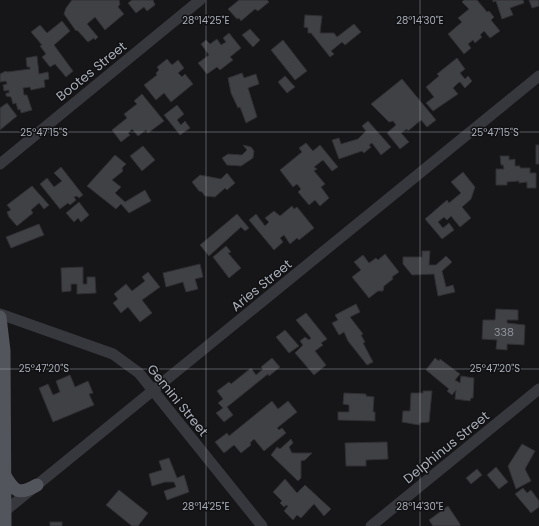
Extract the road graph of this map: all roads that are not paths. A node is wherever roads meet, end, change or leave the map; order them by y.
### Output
1 (200, 0) edge
2 (539, 76) edge
3 (0, 164) edge
4 (0, 315) edge
5 (539, 389) edge
6 (153, 391) junction
7 (4, 474) junction
8 (37, 485) junction
9 (2, 514) edge
10 (4, 526) edge
11 (262, 526) edge
12 (371, 526) edge

1 - 3 street, Bootes Street
2 - 6 street, Aries Street
4 - 6 street, Gemini Street
4 - 7 main road
5 - 12 street, Delphinus Street
6 - 8 street, Aries Street
6 - 11 street, Gemini Street
7 - 8 main road
7 - 9 main road
8 - 9 street, Aries Street
9 - 10 main road

